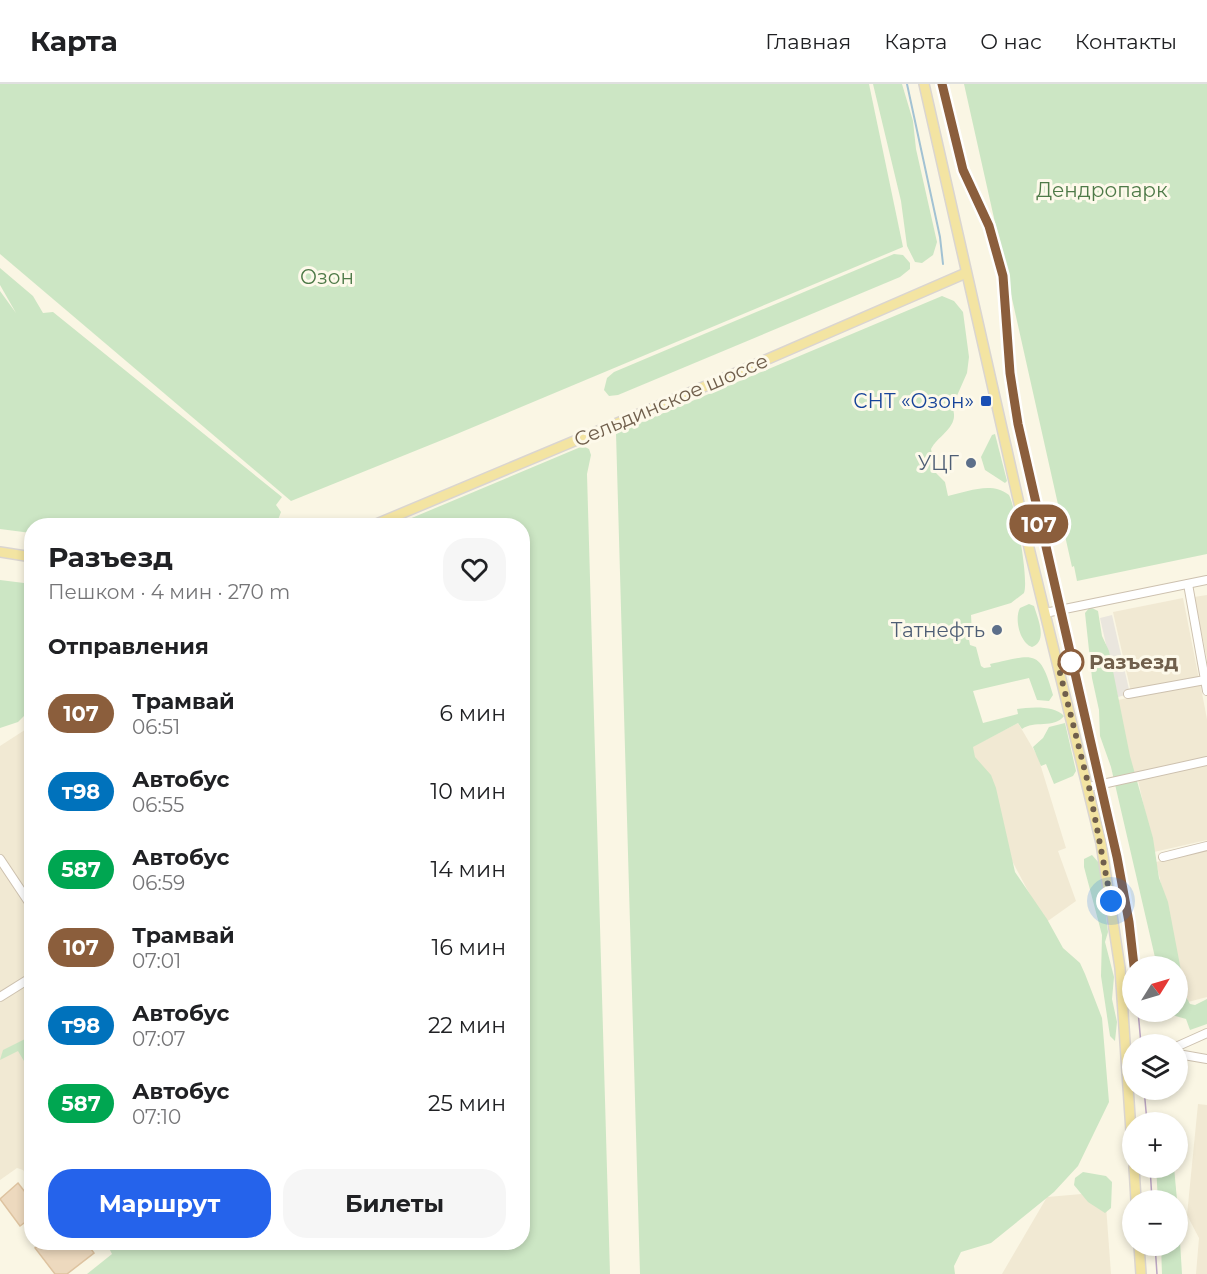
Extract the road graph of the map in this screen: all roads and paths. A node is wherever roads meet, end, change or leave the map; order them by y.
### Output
1 (924, 84) edge
2 (966, 273) junction
3 (391, 518) edge
4 (0, 552) edge
5 (24, 556) edge
6 (1207, 580) edge
7 (1188, 584) junction
8 (1045, 613) junction
9 (1205, 680) junction
10 (1207, 691) edge
11 (1128, 694) dead end
12 (1207, 761) edge
13 (1089, 787) junction
14 (1207, 846) edge
15 (1163, 857) dead end
16 (0, 859) edge
17 (24, 895) edge
18 (24, 982) edge
19 (0, 997) edge
20 (1207, 1033) edge
21 (1125, 1034) edge
22 (1188, 1042) edge
23 (1188, 1056) edge
24 (1207, 1059) edge
25 (1140, 1256) edge
26 (1142, 1274) edge

1 - 2 main road
2 - 3 main road, Сельдинское шоссе
2 - 8 main road
4 - 5 main road
6 - 7 street
7 - 8 street
7 - 9 street
8 - 13 main road
9 - 10 street
9 - 11 street
12 - 13 street
13 - 21 main road
14 - 15 street
16 - 17 street
18 - 19 street
20 - 22 street
23 - 24 street
25 - 26 main road

